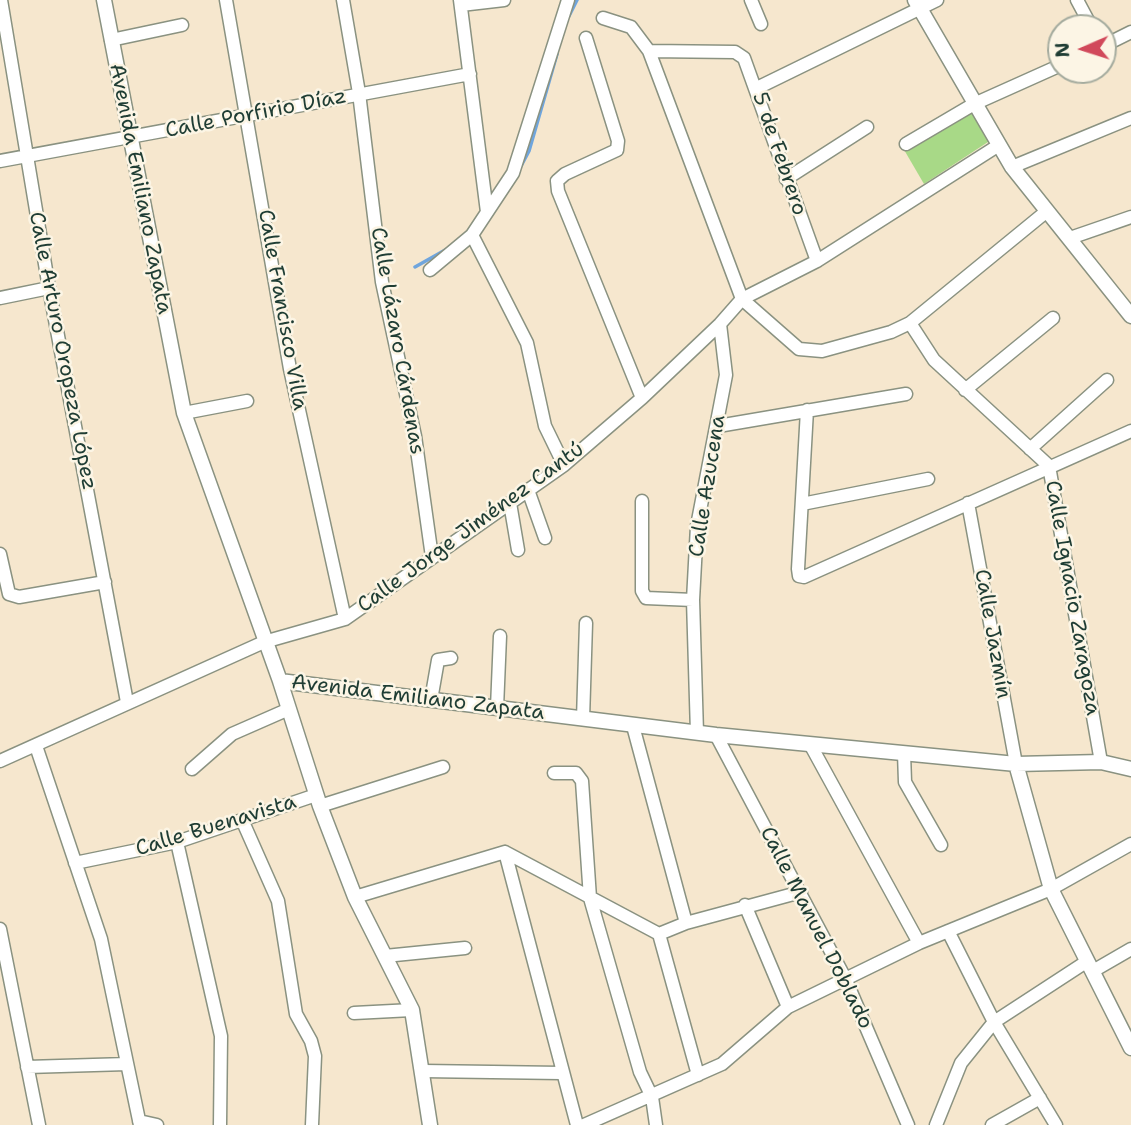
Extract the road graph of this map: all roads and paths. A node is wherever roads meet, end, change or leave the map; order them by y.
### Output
1 (1, 0) edge
2 (104, 0) edge
3 (226, 0) edge
4 (343, 0) edge
5 (504, 0) edge
6 (568, 0) edge
7 (751, 0) edge
8 (937, 0) edge
9 (461, 2) edge
10 (918, 4) edge
11 (603, 18) dead end
12 (761, 24) dead end
13 (182, 25) dead end
14 (586, 38) dead end
15 (111, 40) junction
16 (649, 51) junction
17 (1047, 71) edge
18 (470, 74) junction
19 (757, 88) junction
20 (359, 93) junction
21 (974, 104) junction
22 (248, 117) junction
23 (1131, 118) edge
24 (867, 127) dead end
25 (130, 139) junction
26 (906, 144) dead end
27 (999, 145) junction
28 (26, 158) junction
29 (0, 161) edge
30 (1012, 167) junction
31 (786, 179) junction
32 (1047, 211) junction
33 (487, 212) junction
34 (1131, 217) edge
35 (473, 237) junction
36 (1069, 238) junction
37 (817, 261) junction
38 (430, 270) dead end
39 (49, 288) junction
40 (0, 298) edge
41 (742, 299) junction
42 (1131, 316) edge
43 (1053, 318) dead end
44 (910, 323) junction
45 (720, 324) junction
46 (1107, 380) dead end
47 (965, 390) junction
48 (906, 394) dead end
49 (642, 398) junction
50 (247, 401) dead end
51 (807, 411) junction
52 (184, 413) junction
53 (718, 426) junction
54 (1131, 431) edge
55 (1030, 449) junction
56 (564, 466) junction
57 (1049, 466) junction
58 (928, 479) dead end
59 (528, 490) junction
60 (642, 501) dead end
61 (510, 503) junction
62 (968, 503) junction
63 (802, 504) junction
64 (545, 538) dead end
65 (518, 550) dead end
66 (0, 554) edge
67 (432, 557) junction
68 (105, 582) junction
69 (693, 600) junction
70 (345, 618) junction
71 (586, 623) dead end
72 (500, 636) dead end
73 (264, 642) junction
74 (451, 658) dead end
75 (280, 681) junction
76 (431, 700) junction
77 (127, 702) junction
78 (496, 708) junction
79 (289, 709) junction
80 (583, 719) junction
81 (633, 726) junction
82 (697, 733) junction
83 (716, 735) junction
84 (810, 744) junction
85 (36, 746) junction
86 (904, 753) junction
87 (0, 761) edge
88 (1101, 762) junction
89 (1016, 764) junction
90 (443, 767) dead end
91 (192, 769) dead end
92 (1131, 769) edge
93 (554, 773) dead end
94 (318, 800) junction
95 (243, 822) junction
96 (177, 842) junction
97 (1131, 844) edge
98 (942, 845) dead end
99 (505, 852) junction
100 (75, 863) junction
101 (1051, 889) junction
102 (801, 892) junction
103 (355, 897) junction
104 (590, 898) junction
105 (745, 905) junction
106 (686, 923) junction
107 (0, 929) edge
108 (948, 931) junction
109 (659, 934) junction
110 (919, 943) junction
111 (465, 948) dead end
112 (1131, 949) edge
113 (385, 956) junction
114 (1090, 966) junction
115 (845, 978) junction
116 (788, 1007) junction
117 (412, 1010) junction
118 (354, 1013) dead end
119 (994, 1022) junction
120 (1131, 1047) edge
121 (127, 1064) junction
122 (27, 1068) junction
123 (423, 1072) junction
124 (561, 1073) junction
125 (698, 1075) junction
126 (653, 1097) junction
127 (1040, 1098) junction
128 (140, 1123) edge
129 (39, 1125) edge
130 (157, 1125) edge
131 (220, 1125) edge
132 (312, 1125) edge
133 (430, 1125) edge
134 (577, 1125) edge
135 (584, 1125) edge
136 (656, 1125) edge
137 (908, 1125) edge
138 (936, 1125) edge
139 (992, 1125) edge
140 (1056, 1125) edge

1 - 28 street, Calle Arturo Oropeza López
2 - 15 street, Avenida Emiliano Zapata
3 - 22 street, Calle Francisco Villa
4 - 20 street, Calle Lázaro Cárdenas
5 - 9 street
6 - 33 street
7 - 12 street
8 - 10 street
9 - 18 street
10 - 19 street
10 - 21 street
11 - 16 street
13 - 15 street
14 - 49 street
15 - 25 street, Avenida Emiliano Zapata
16 - 19 street, 5 de Febrero
16 - 41 street
17 - 21 street
18 - 20 street, Calle Porfirio Díaz
18 - 33 street
19 - 31 street, 5 de Febrero
20 - 22 street, Calle Porfirio Díaz
20 - 67 street, Calle Lázaro Cárdenas
21 - 26 street
21 - 27 street
22 - 25 street, Calle Porfirio Díaz
22 - 70 street, Calle Francisco Villa
23 - 30 street
24 - 31 street
25 - 28 street, Calle Porfirio Díaz
25 - 52 street, Avenida Emiliano Zapata
27 - 30 street
27 - 37 street, Calle Jorge Jiménez Cantú
28 - 29 street, Calle Porfirio Díaz
28 - 39 street, Calle Arturo Oropeza López
30 - 32 street
31 - 37 street, 5 de Febrero
32 - 36 street
32 - 44 street
33 - 35 street
34 - 36 street
35 - 38 street
35 - 56 street
36 - 42 street
37 - 41 street, Calle Jorge Jiménez Cantú
39 - 40 street
39 - 68 street, Calle Arturo Oropeza López
41 - 44 street
41 - 45 street, Calle Jorge Jiménez Cantú
43 - 47 street
44 - 47 street, Calle Ignacio Zaragoza
45 - 49 street, Calle Jorge Jiménez Cantú
45 - 53 street, Calle Azucena
46 - 55 street
47 - 55 street, Calle Ignacio Zaragoza
48 - 51 street
49 - 56 street, Calle Jorge Jiménez Cantú
50 - 52 street
51 - 53 street
51 - 63 street
52 - 73 street, Avenida Emiliano Zapata
53 - 69 street, Calle Azucena
54 - 57 street
55 - 57 street, Calle Ignacio Zaragoza
56 - 59 street, Calle Jorge Jiménez Cantú
57 - 62 street
57 - 88 street, Calle Ignacio Zaragoza
58 - 63 street
59 - 61 street, Calle Jorge Jiménez Cantú
59 - 64 street
60 - 69 street
61 - 65 street
61 - 67 street, Calle Jorge Jiménez Cantú
62 - 63 street
62 - 89 street, Calle Jazmín
66 - 68 street
67 - 70 street, Calle Jorge Jiménez Cantú
68 - 77 street, Calle Arturo Oropeza López
69 - 82 street, Calle Azucena
70 - 73 street, Calle Jorge Jiménez Cantú
71 - 80 street
72 - 78 street
73 - 75 street, Avenida Emiliano Zapata
73 - 77 street, Calle Jorge Jiménez Cantú
74 - 76 street
75 - 76 street, Avenida Emiliano Zapata
75 - 79 street
76 - 78 street, Avenida Emiliano Zapata
77 - 85 street, Calle Jorge Jiménez Cantú
78 - 80 street, Avenida Emiliano Zapata
79 - 91 street
79 - 94 street
80 - 81 street, Avenida Emiliano Zapata
81 - 82 street, Avenida Emiliano Zapata
81 - 106 street
82 - 83 street, Avenida Emiliano Zapata
83 - 84 street, Avenida Emiliano Zapata
83 - 102 street, Calle Manuel Doblado
84 - 86 street, Avenida Emiliano Zapata
84 - 110 street
85 - 87 street, Calle Jorge Jiménez Cantú
85 - 100 street
86 - 89 street, Avenida Emiliano Zapata
86 - 98 street
88 - 89 street, Avenida Emiliano Zapata
88 - 92 street, Avenida Emiliano Zapata
89 - 101 street
90 - 94 street, Calle Buenavista
93 - 104 street
94 - 95 street, Calle Buenavista
94 - 103 street
95 - 96 street, Calle Buenavista
95 - 132 street
96 - 100 street, Calle Buenavista
96 - 131 street
97 - 101 street
99 - 103 street
99 - 104 street
99 - 124 street
100 - 121 street
101 - 108 street
101 - 114 street
102 - 105 street
102 - 115 street, Calle Manuel Doblado
103 - 113 street
104 - 109 street
104 - 126 street
105 - 106 street
105 - 116 street
106 - 109 street
107 - 122 street
108 - 110 street
108 - 119 street
109 - 125 street
110 - 115 street
111 - 113 street
112 - 114 street
113 - 117 street
114 - 119 street
114 - 120 street
115 - 116 street
115 - 137 street, Calle Manuel Doblado
116 - 125 street
117 - 118 street
117 - 123 street
119 - 127 street
119 - 138 street
121 - 122 street
121 - 128 street
122 - 129 street
123 - 124 street
123 - 133 street
124 - 134 street
125 - 126 street
126 - 135 street
126 - 136 street
127 - 139 street
127 - 140 street
128 - 130 street

